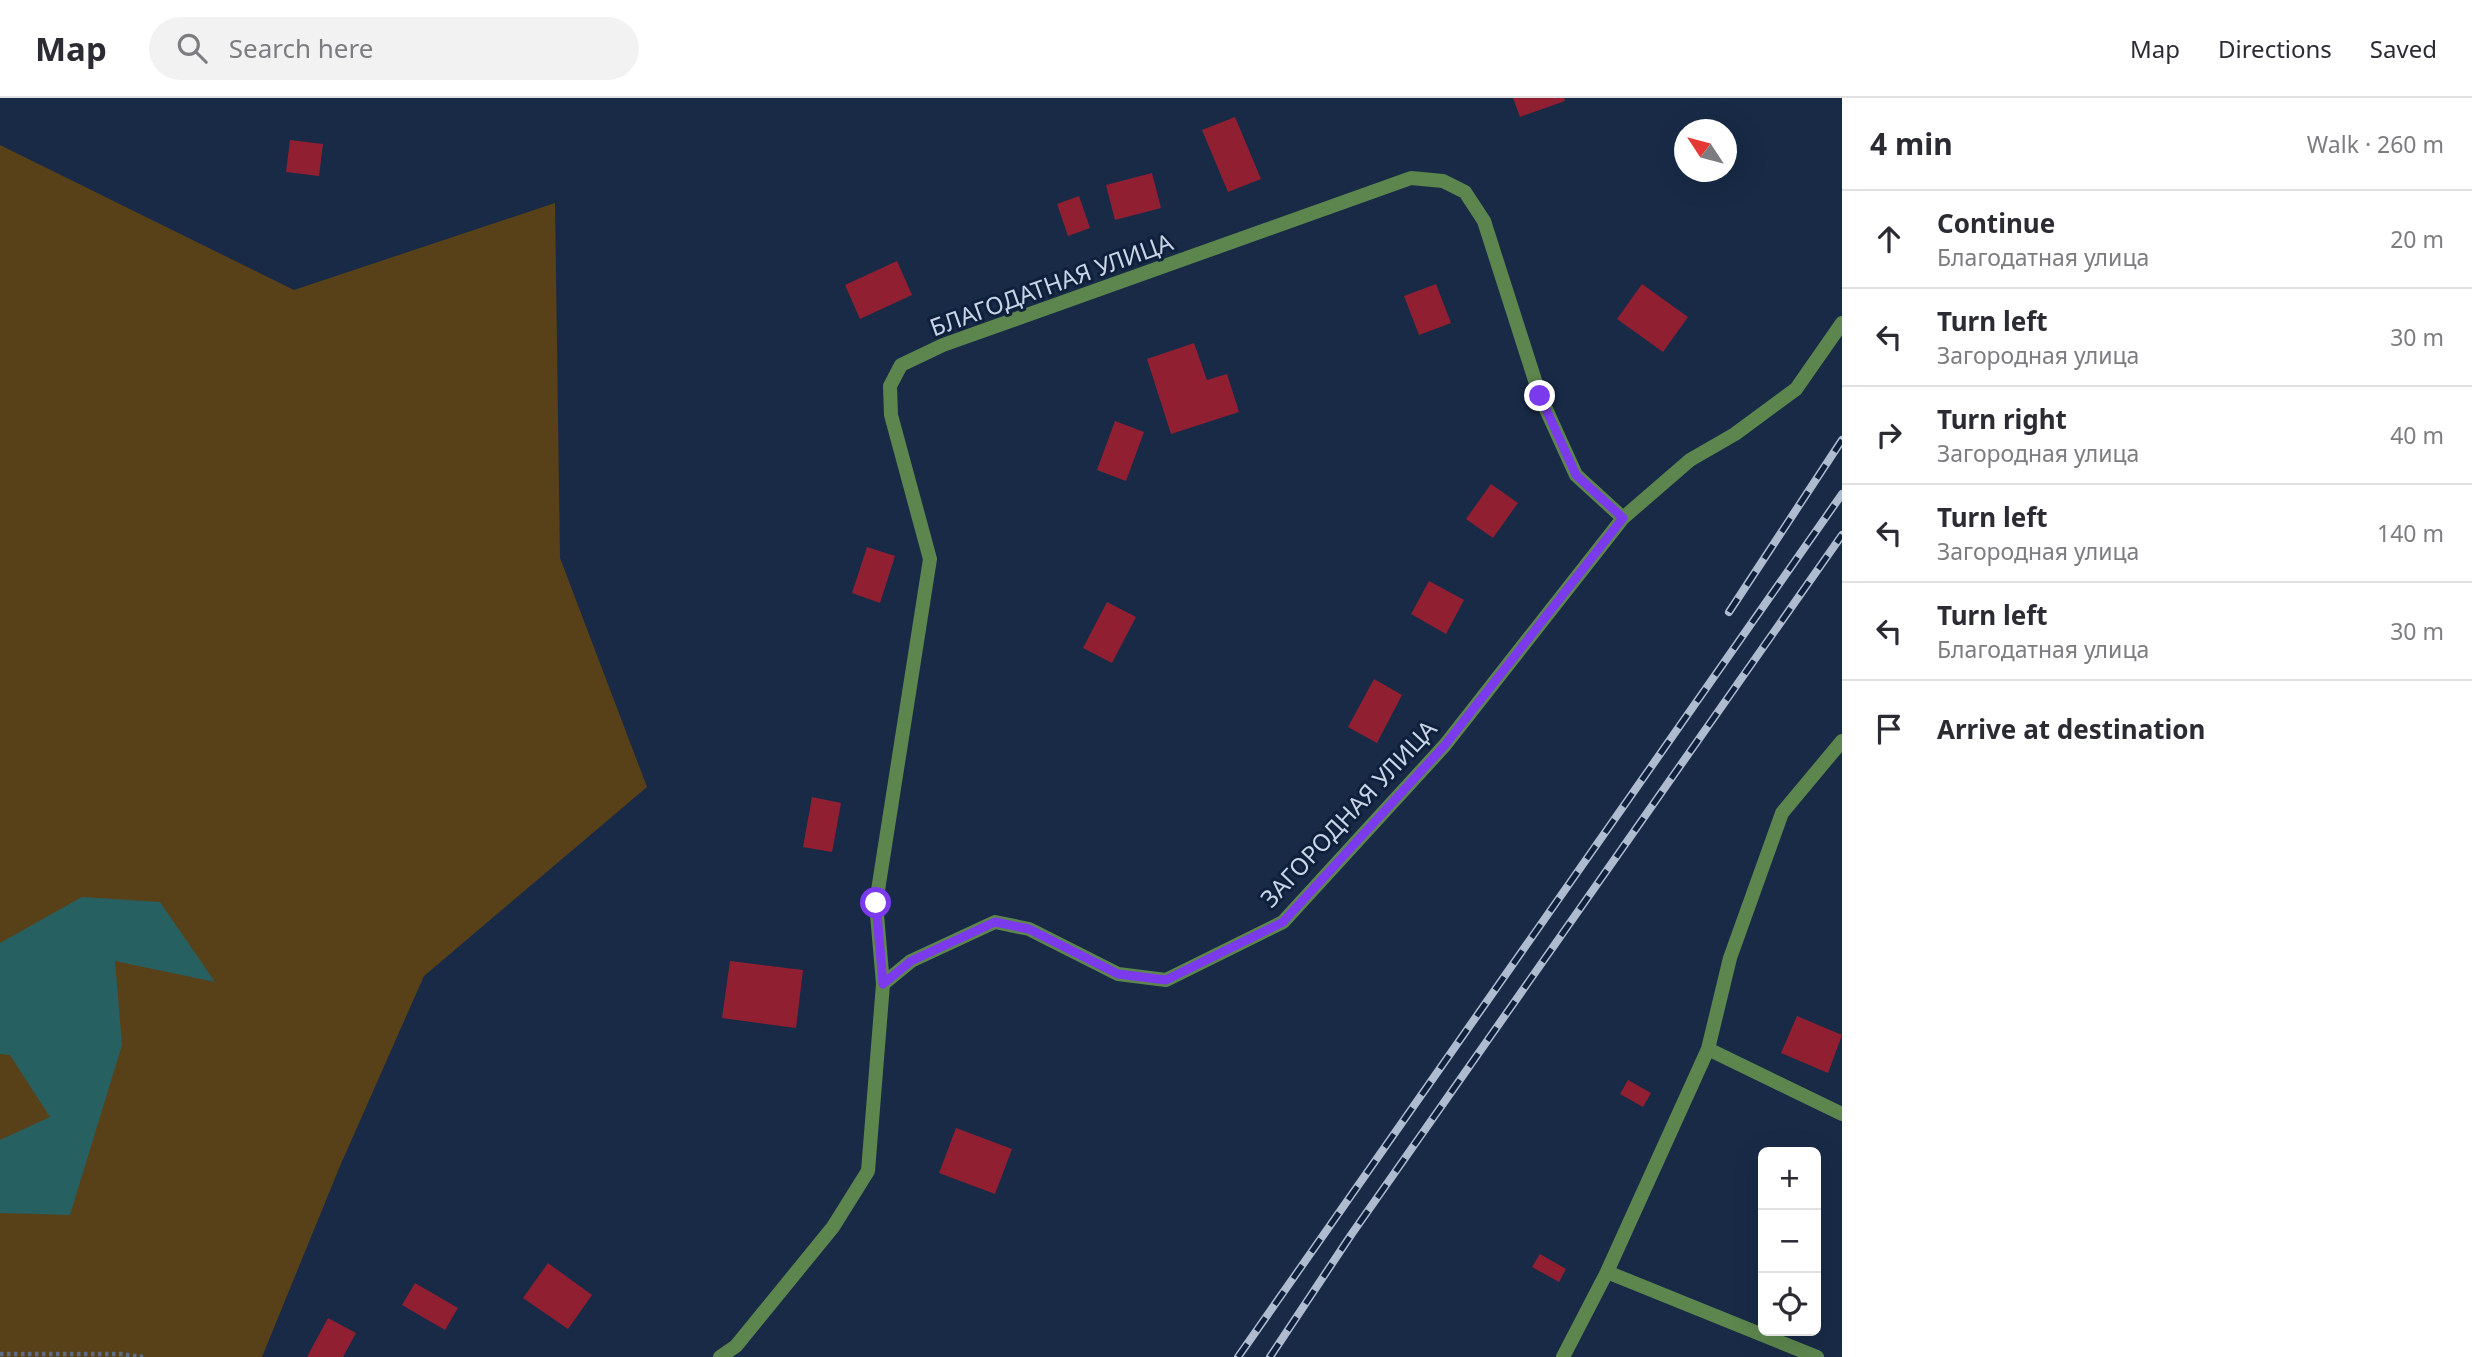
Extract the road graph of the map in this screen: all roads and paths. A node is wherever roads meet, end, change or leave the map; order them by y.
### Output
1 (1842, 323) edge
2 (1623, 518) junction
3 (1842, 741) edge
4 (883, 984) junction
5 (1709, 1049) junction
6 (1842, 1114) edge
7 (1607, 1272) junction
8 (0, 1354) edge
9 (143, 1357) edge
10 (720, 1357) edge
11 (1563, 1357) edge
12 (1817, 1357) edge

1 - 2 street, ЗАГОРОДНАЯ УЛИЦА
2 - 4 street, ЗАГОРОДНАЯ УЛИЦА
2 - 4 street, БЛАГОДАТНАЯ УЛИЦА
3 - 5 street
4 - 10 street
5 - 6 street
5 - 7 street
7 - 11 street
7 - 12 street
8 - 9 path

